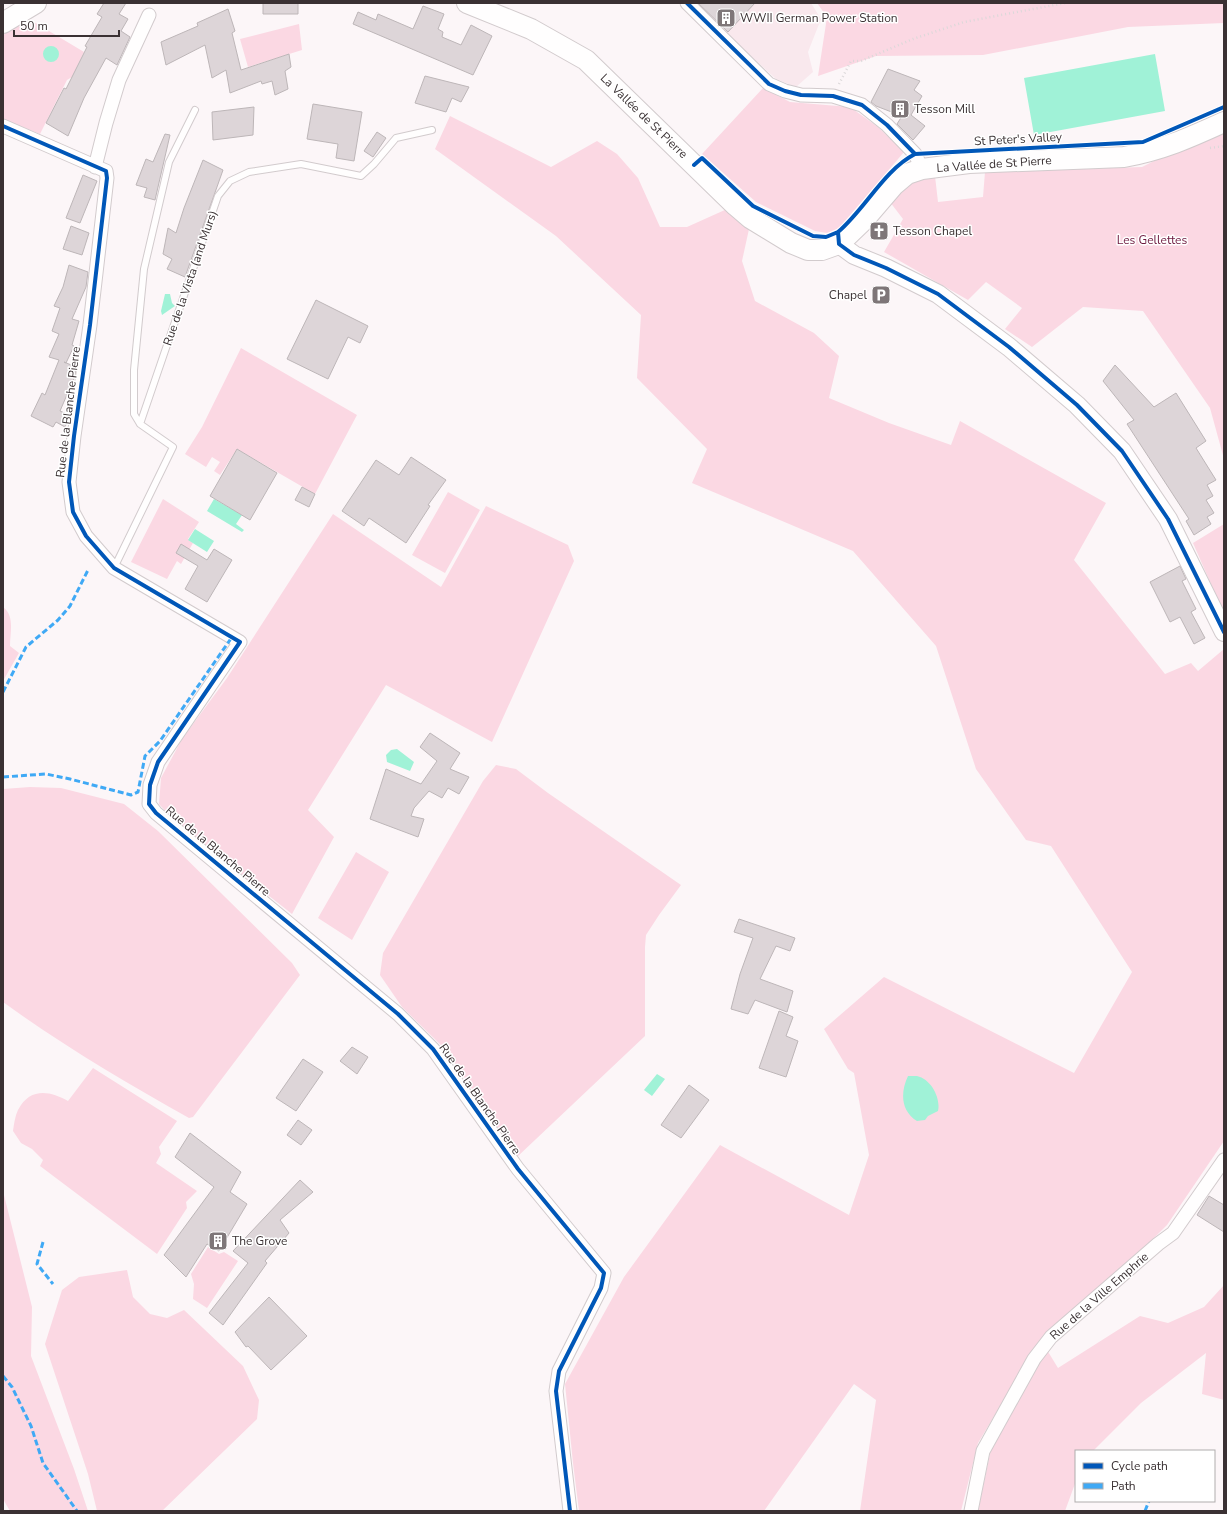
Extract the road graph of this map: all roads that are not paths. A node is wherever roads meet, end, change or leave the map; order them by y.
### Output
1 (36, 3) edge
2 (467, 3) edge
3 (686, 3) edge
4 (149, 15) dead end
5 (3, 23) edge
6 (195, 110) dead end
7 (1224, 122) edge
8 (3, 126) edge
9 (432, 130) dead end
10 (95, 167) junction
11 (922, 169) junction
12 (839, 244) junction
13 (140, 424) junction
14 (114, 568) junction
15 (1224, 632) edge
16 (1224, 1160) edge
17 (570, 1511) edge
18 (971, 1511) edge

1 - 5 main road
2 - 12 main road, La Vallée de St Pierre
3 - 11 street
4 - 10 street
6 - 13 lane
7 - 11 main road, La Vallée de St Pierre
8 - 10 street, Rue de la Blanche Pierre
9 - 13 lane, Rue de la Vista (and Murs)
10 - 14 street, Rue de la Blanche Pierre
11 - 12 main road, La Vallée de St Pierre
12 - 15 main road
13 - 14 lane
14 - 17 street, Rue de la Blanche Pierre
16 - 18 street, Rue de la Ville Emphrie

